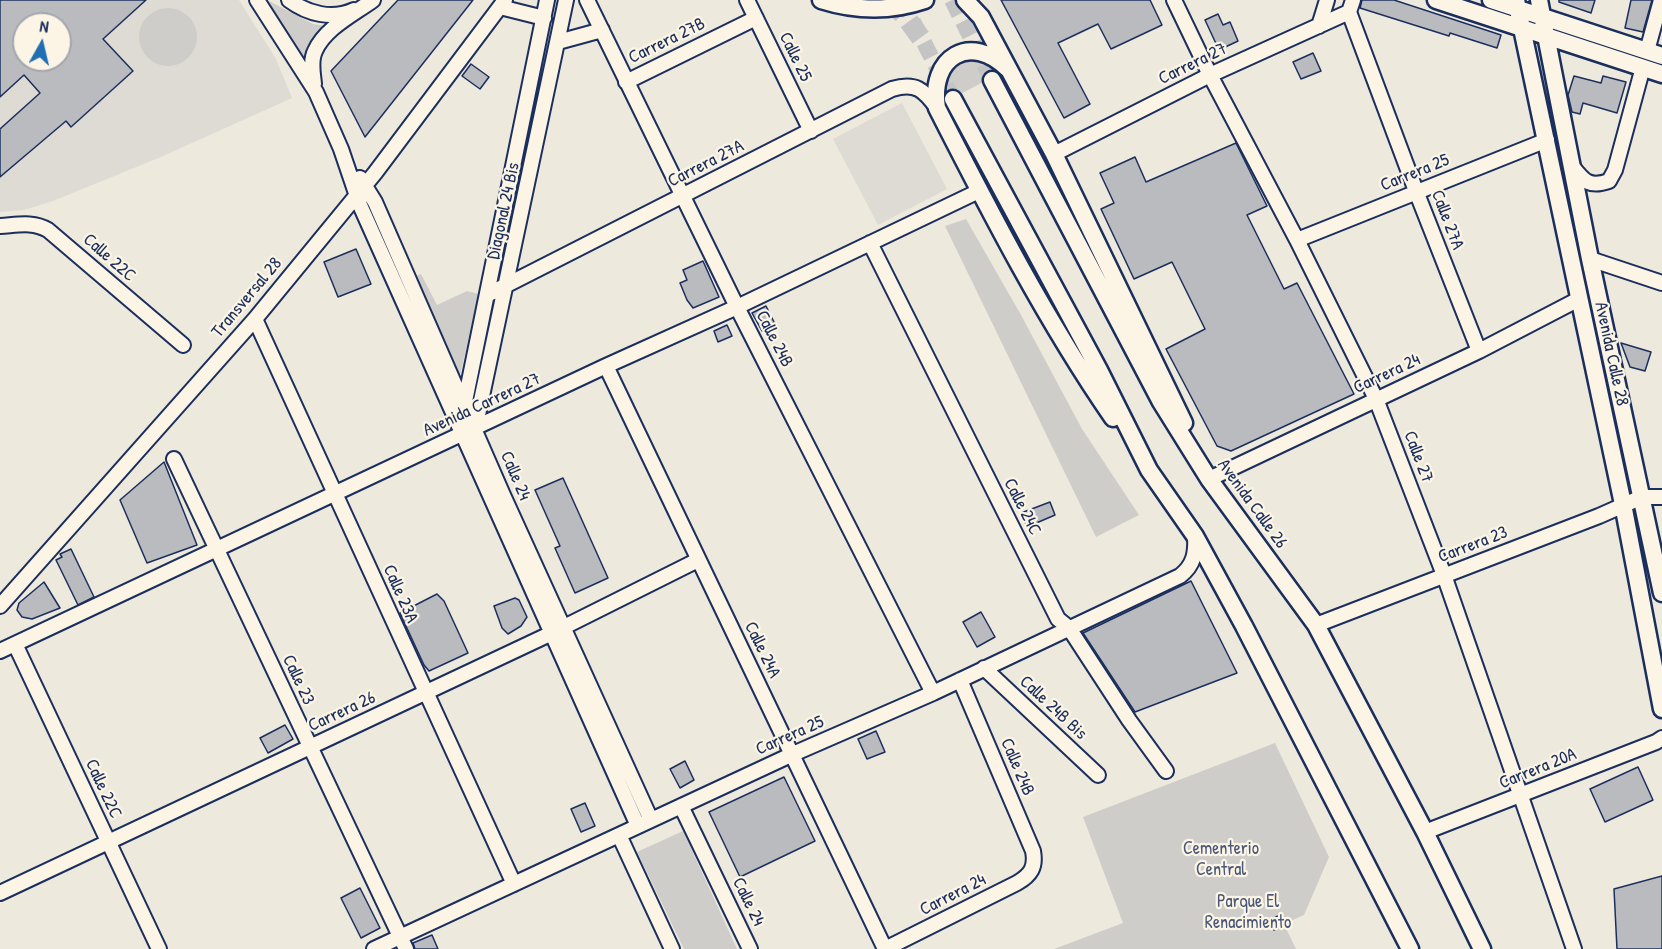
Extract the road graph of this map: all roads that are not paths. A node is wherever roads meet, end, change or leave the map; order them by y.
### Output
1 (257, 0) edge
2 (289, 0) edge
3 (373, 0) edge
4 (548, 0) edge
5 (566, 0) edge
6 (587, 0) edge
7 (747, 0) edge
8 (821, 0) edge
9 (862, 0) edge
10 (925, 0) edge
11 (964, 0) edge
12 (1174, 0) edge
13 (1327, 0) edge
14 (1436, 0) edge
15 (1491, 0) edge
16 (1661, 0) edge
17 (503, 4) edge
18 (1517, 4) edge
19 (840, 6) junction
20 (1351, 6) edge
21 (981, 8) edge
22 (1540, 8) edge
23 (544, 18) junction
24 (756, 18) junction
25 (1319, 26) junction
26 (1522, 28) junction
27 (602, 30) junction
28 (1545, 35) junction
29 (558, 42) junction
30 (1651, 58) edge
31 (1008, 69) junction
32 (1662, 74) edge
33 (1210, 75) junction
34 (992, 80) tunnel mouth
35 (626, 82) junction
36 (316, 92) junction
37 (953, 99) tunnel mouth
38 (937, 108) junction
39 (811, 130) junction
40 (1547, 140) junction
41 (1054, 154) junction
42 (1572, 166) junction
43 (360, 190) junction
44 (979, 191) junction
45 (1416, 191) junction
46 (683, 196) junction
47 (0, 226) edge
48 (1297, 240) junction
49 (870, 243) junction
50 (1590, 259) junction
51 (1662, 283) edge
52 (507, 285) junction
53 (487, 295) junction
54 (1579, 298) junction
55 (737, 307) junction
56 (255, 319) junction
57 (183, 345) dead end
58 (1479, 351) junction
59 (606, 366) junction
60 (1376, 399) junction
61 (464, 403) junction
62 (466, 430) junction
63 (174, 459) dead end
64 (1149, 470) junction
65 (1209, 479) junction
66 (335, 494) junction
67 (1642, 496) junction
68 (1662, 497) edge
69 (1623, 504) junction
70 (1195, 536) junction
71 (217, 550) junction
72 (698, 560) junction
73 (1444, 575) junction
74 (1662, 593) edge
75 (0, 606) edge
76 (1316, 626) junction
77 (1069, 628) junction
78 (557, 630) junction
79 (15, 644) junction
80 (0, 651) edge
81 (984, 668) junction
82 (960, 680) junction
83 (425, 693) junction
84 (933, 693) junction
85 (1662, 709) edge
86 (1662, 738) edge
87 (310, 747) junction
88 (793, 754) junction
89 (1166, 771) dead end
90 (1098, 775) dead end
91 (1520, 796) junction
92 (681, 806) junction
93 (644, 823) junction
94 (1425, 832) junction
95 (619, 835) junction
96 (108, 842) junction
97 (1033, 869) joint
98 (514, 884) junction
99 (0, 893) edge
100 (403, 943) edge
101 (159, 949) edge
102 (374, 949) edge
103 (672, 949) edge
104 (750, 949) edge
105 (885, 949) edge
106 (1410, 949) edge
107 (1482, 949) edge
108 (1574, 949) edge

1 - 36 street, Calle 24
2 - 3 street
3 - 36 street
4 - 23 street, Diagonal 24 Bis
5 - 29 street, Diagonal 24 Bis
6 - 27 street, Calle 24B
7 - 24 street, Calle 25
8 - 19 main road
9 - 19 main road
10 - 19 main road
11 - 21 main road
12 - 33 street, Calle 27
13 - 25 street
14 - 26 main road
15 - 18 main road
16 - 30 street
17 - 23 street
17 - 43 street, Transversal 28
18 - 22 main road
18 - 26 main road, Avenida Calle 28
20 - 25 street, Carrera 27
20 - 45 street, Calle 27A
21 - 31 main road
22 - 28 main road, Avenida Calle 28
22 - 30 main road
23 - 53 street, Diagonal 24 Bis
24 - 35 street, Carrera 27B
24 - 39 street, Calle 25
25 - 33 street, Carrera 27
26 - 28 main road
26 - 40 main road, Avenida Calle 28
27 - 29 street
27 - 35 street, Calle 24B
28 - 30 main road
28 - 42 main road, Avenida Calle 28
29 - 52 street, Diagonal 24 Bis
30 - 32 main road
30 - 42 street
31 - 38 main road
31 - 41 main road
33 - 41 street, Carrera 27
33 - 48 street, Calle 27
34 - 65 main road, Avenida Calle 26
35 - 46 street, Calle 24B
36 - 43 street, Calle 24
37 - 64 main road
38 - 39 street, Carrera 27A
38 - 44 main road
39 - 46 street, Carrera 27A
40 - 45 street, Carrera 25
40 - 54 main road, Avenida Calle 28
41 - 65 main road
42 - 50 main road, Avenida Calle 28
43 - 56 street, Transversal 28
43 - 61 street, Calle 24
43 - 62 street, Calle 24
44 - 49 street, Avenida Carrera 27
44 - 64 main road
45 - 48 street, Carrera 25
45 - 58 street, Calle 27A
46 - 52 street, Carrera 27A
46 - 55 street, Calle 24B
47 - 57 street, Calle 22C
48 - 60 street, Calle 27
49 - 55 street, Avenida Carrera 27
49 - 77 street, Calle 24C
50 - 51 street
50 - 67 main road, Avenida Calle 28
52 - 53 street, Carrera 27A
52 - 62 street, Diagonal 24 Bis
53 - 61 street, Diagonal 24 Bis
54 - 58 street, Carrera 24
54 - 69 main road, Avenida Calle 28
55 - 59 street, Avenida Carrera 27
55 - 84 street, Calle 24B
56 - 66 street, Calle 23A
56 - 75 street, Transversal 28
58 - 60 street, Carrera 24
59 - 62 street, Avenida Carrera 27
59 - 72 street, Calle 24A
60 - 65 street, Carrera 24
60 - 73 street, Calle 27
61 - 62 street, Calle 24
62 - 66 street, Avenida Carrera 27
62 - 78 street, Calle 24
63 - 71 street, Calle 23
64 - 70 main road
65 - 76 main road, Avenida Calle 26
66 - 71 street, Avenida Carrera 27
66 - 83 street, Calle 23A
67 - 68 street
67 - 69 street, Carrera 23
67 - 74 main road, Avenida Calle 28
69 - 73 street, Carrera 23
69 - 85 main road, Avenida Calle 28
70 - 77 street, Carrera 25
70 - 106 main road
71 - 79 street, Avenida Carrera 27
71 - 87 street, Calle 23
72 - 78 street, Carrera 26
72 - 88 street, Calle 24A
73 - 76 street, Carrera 23
73 - 91 street, Calle 27
76 - 94 main road, Avenida Calle 26
77 - 81 street, Carrera 25
77 - 89 street, Calle 24C
78 - 83 street, Carrera 26
78 - 93 street, Calle 24
79 - 80 street, Avenida Carrera 27
79 - 96 street, Calle 22C
81 - 82 street, Carrera 25
81 - 90 street, Calle 24B Bis
82 - 84 street, Carrera 25
82 - 97 street, Calle 24B
83 - 87 street, Carrera 26
83 - 98 street, Calle 23A
84 - 88 street, Carrera 25
86 - 91 street, Carrera 20A
87 - 96 street, Carrera 26
87 - 100 street, Calle 23
88 - 92 street, Carrera 25
88 - 105 street, Calle 24A
91 - 94 street, Carrera 20A
91 - 108 street, Calle 27
92 - 93 street, Carrera 25
92 - 104 street, Calle 24
93 - 95 street, Carrera 25
94 - 107 main road, Avenida Calle 26
95 - 98 street, Carrera 25
95 - 103 street
96 - 99 street, Carrera 26
96 - 101 street, Calle 22C
97 - 105 street, Carrera 24
98 - 100 street, Carrera 25
100 - 102 street, Carrera 25

